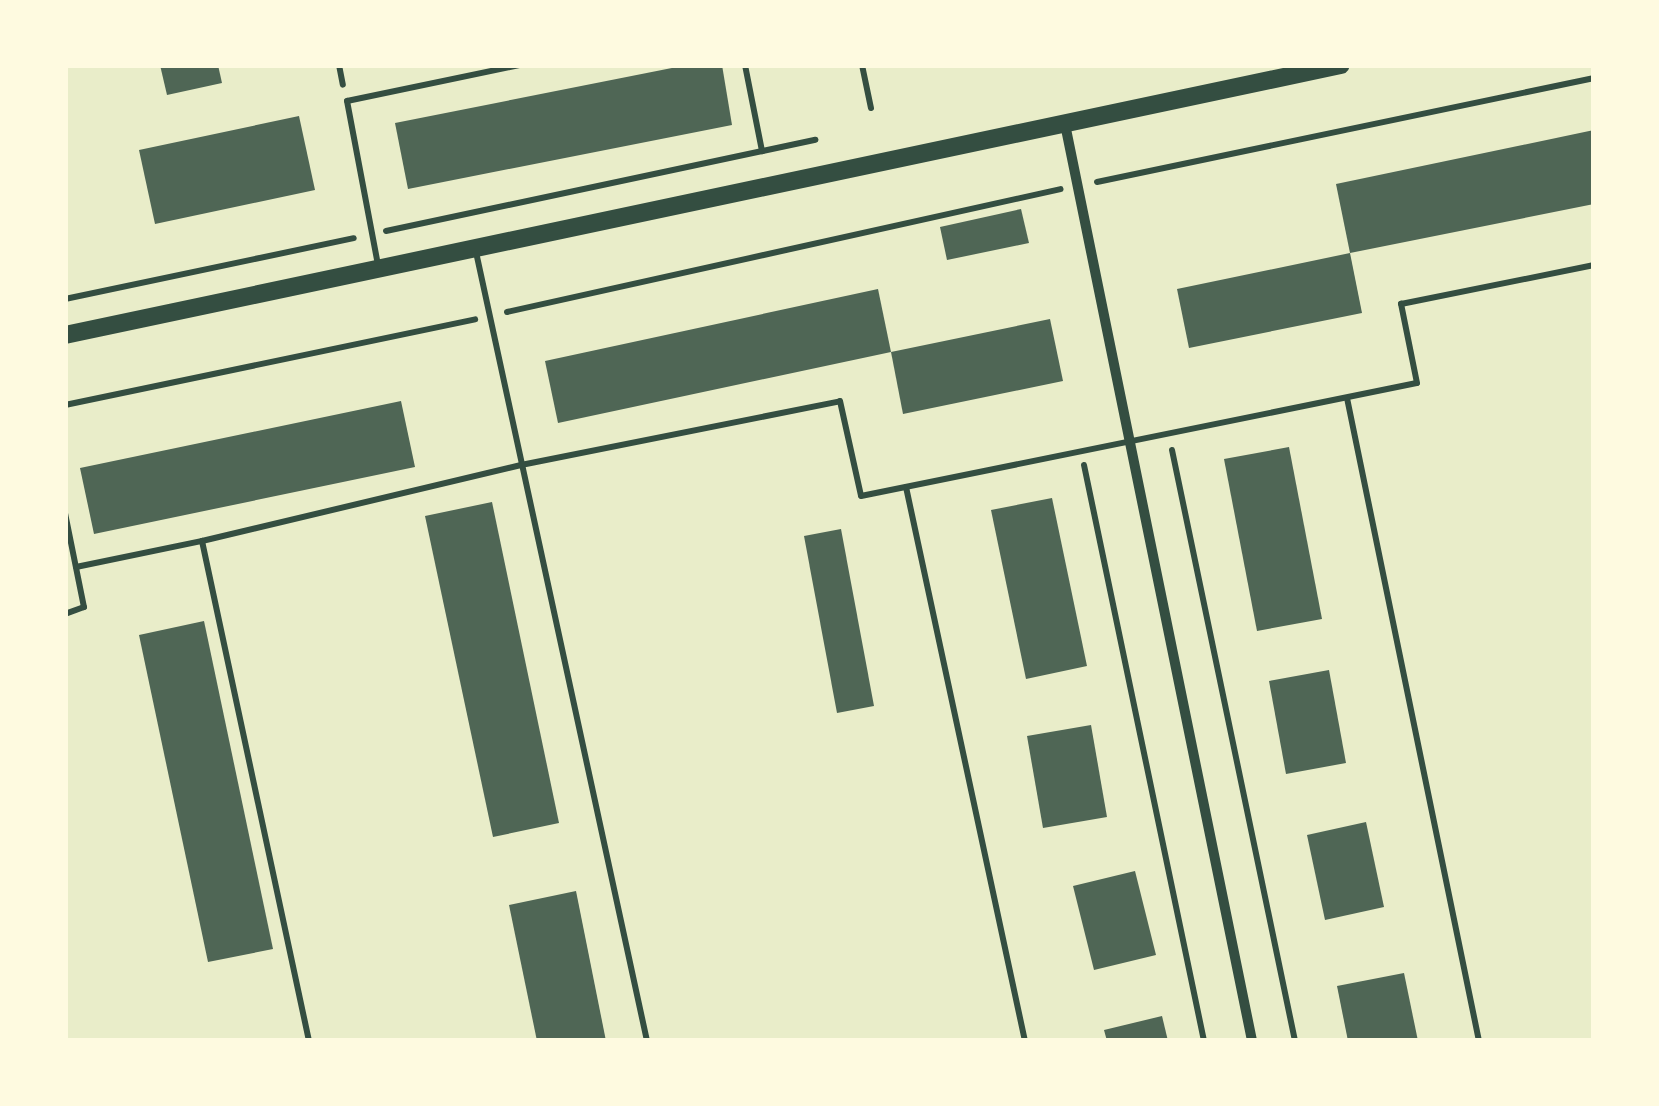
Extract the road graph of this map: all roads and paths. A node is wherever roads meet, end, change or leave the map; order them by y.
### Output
1 (518, 65) edge
2 (745, 65) edge
3 (862, 65) edge
4 (1341, 65) edge
5 (1594, 78) edge
6 (871, 108) dead end
7 (1065, 124) junction
8 (815, 140) dead end
9 (762, 151) junction
10 (1078, 186) junction
11 (374, 233) junction
12 (476, 250) junction
13 (1594, 265) edge
14 (378, 271) junction
15 (65, 299) edge
16 (490, 316) junction
17 (65, 335) edge
18 (1347, 398) junction
19 (65, 405) edge
20 (1168, 434) junction
21 (1130, 442) junction
22 (1081, 451) junction
23 (521, 465) junction
24 (906, 487) junction
25 (65, 513) edge
26 (202, 540) junction
27 (76, 567) junction
28 (65, 614) edge
29 (310, 1041) edge
30 (647, 1041) edge
31 (1026, 1041) edge
32 (1204, 1041) edge
33 (1252, 1041) edge
34 (1296, 1041) edge
35 (1479, 1041) edge

1 - 11 lane
2 - 9 path
3 - 6 path
4 - 7 street
5 - 10 path
7 - 10 street
7 - 12 street
8 - 9 path
9 - 11 path
10 - 16 path
10 - 21 street
11 - 14 lane
11 - 15 path
12 - 14 street
12 - 16 lane
13 - 18 lane
14 - 17 street
16 - 19 path
16 - 23 lane
18 - 20 lane
18 - 35 lane
20 - 21 lane
20 - 34 path
21 - 22 lane
21 - 33 street
22 - 24 lane
22 - 32 path
23 - 24 lane
23 - 26 lane
23 - 30 lane
24 - 31 lane
25 - 27 lane
26 - 27 lane
26 - 29 lane
27 - 28 lane

